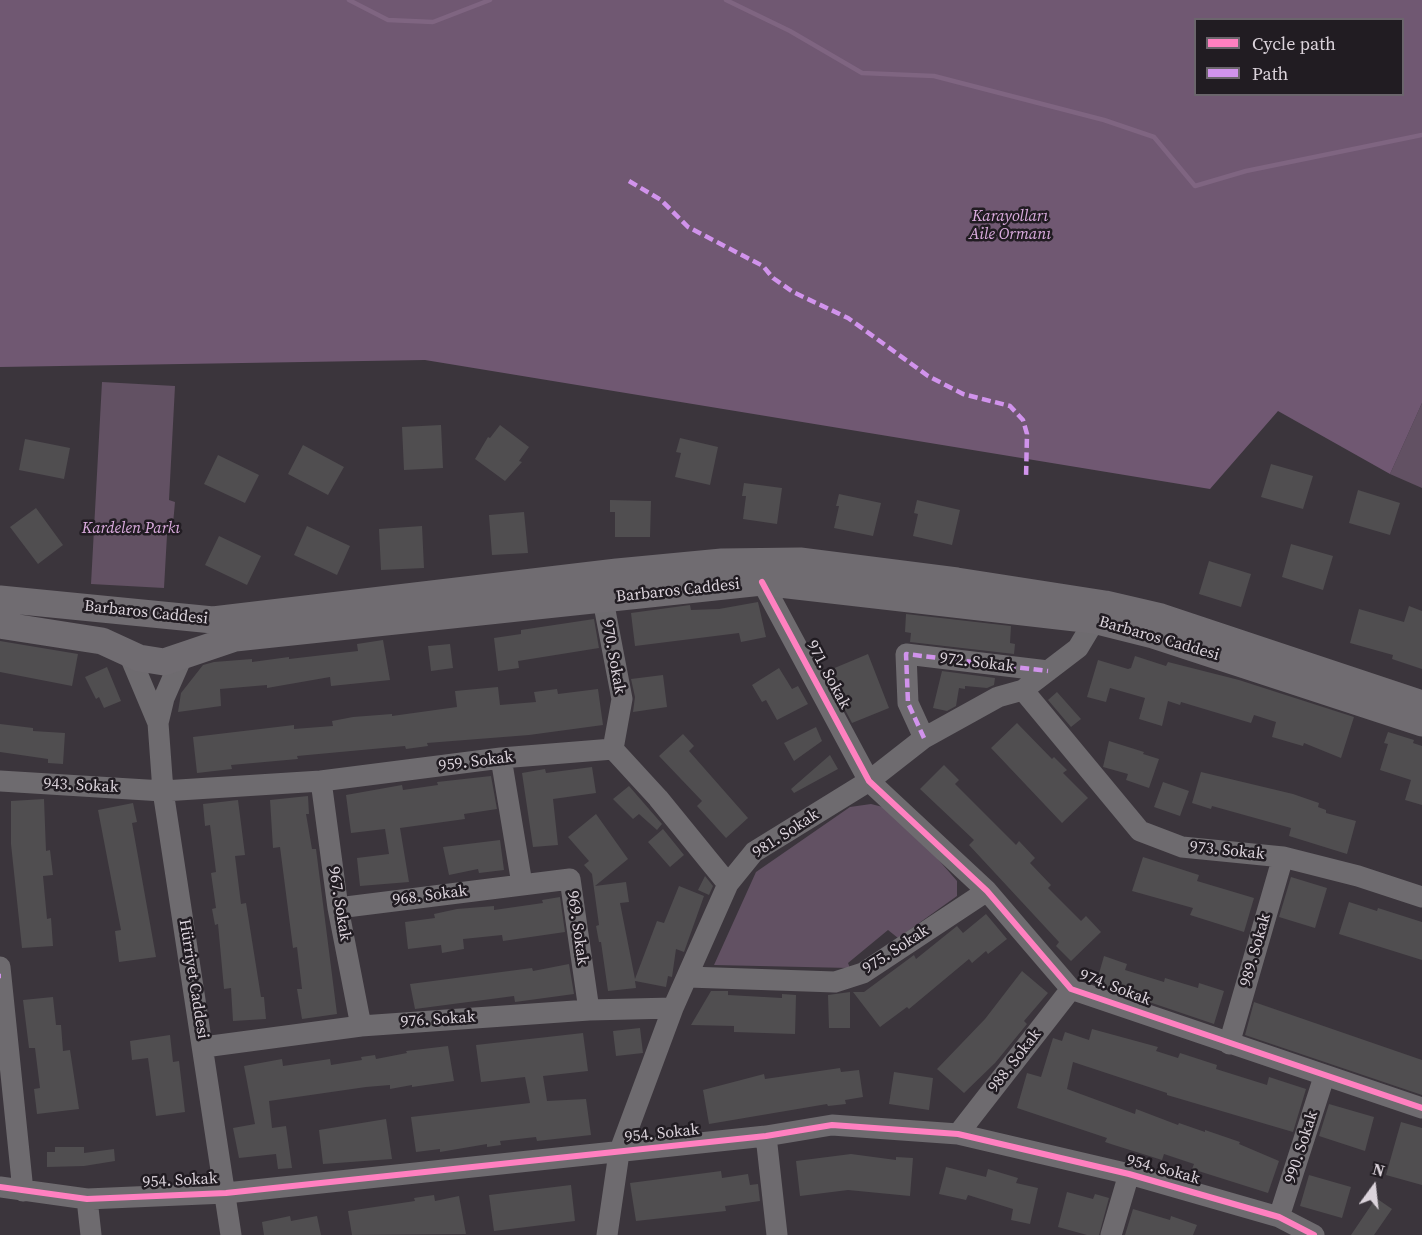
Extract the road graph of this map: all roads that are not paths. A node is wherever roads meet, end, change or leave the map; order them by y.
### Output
1 (762, 582) junction
2 (0, 599) edge
3 (603, 600) junction
4 (136, 611) junction
5 (1099, 612) junction
6 (171, 615) junction
7 (0, 625) edge
8 (129, 654) junction
9 (182, 657) junction
10 (1048, 671) junction
11 (1023, 690) junction
12 (1422, 704) edge
13 (158, 723) junction
14 (1422, 723) edge
15 (924, 738) junction
16 (612, 748) junction
17 (501, 758) junction
18 (869, 781) junction
19 (0, 782) edge
20 (321, 782) junction
21 (163, 791) junction
22 (1283, 857) junction
23 (522, 884) junction
24 (728, 884) junction
25 (987, 891) junction
26 (1422, 897) edge
27 (338, 908) junction
28 (0, 973) edge
29 (688, 978) junction
30 (1071, 989) junction
31 (674, 1008) junction
32 (589, 1010) junction
33 (361, 1026) junction
34 (1229, 1044) junction
35 (204, 1047) junction
36 (1324, 1077) junction
37 (1422, 1108) edge
38 (958, 1134) junction
39 (766, 1136) junction
40 (619, 1153) junction
41 (1129, 1174) junction
42 (0, 1187) edge
43 (23, 1191) junction
44 (226, 1193) junction
45 (87, 1199) junction
46 (1280, 1217) junction
47 (91, 1235) edge
48 (231, 1235) edge
49 (607, 1235) edge
50 (777, 1235) edge
51 (1111, 1235) edge
52 (1314, 1235) edge

1 - 3 main road, Barbaros Caddesi
1 - 5 main road, Barbaros Caddesi
1 - 18 street, 971. Sokak
2 - 4 main road, Barbaros Caddesi
3 - 9 main road, Barbaros Caddesi
3 - 16 street, 970. Sokak
4 - 6 main road, Barbaros Caddesi
4 - 8 main road, Hürriyet Caddesi
5 - 6 main road, Barbaros Caddesi
5 - 10 street, 981. Sokak
5 - 12 main road, Barbaros Caddesi
5 - 14 main road, Barbaros Caddesi
6 - 9 main road, Hürriyet Caddesi
7 - 8 main road, Barbaros Caddesi
8 - 9 main road, Barbaros Caddesi
8 - 13 street, Hürriyet Caddesi
9 - 13 street, Hürriyet Caddesi
10 - 11 street, 981. Sokak
10 - 15 street, 972. Sokak
11 - 15 street, 981. Sokak
11 - 22 street, 973. Sokak
13 - 21 street, Hürriyet Caddesi
15 - 18 street, 981. Sokak
16 - 17 street, 959. Sokak
16 - 24 street
17 - 20 street, 959. Sokak
17 - 23 street
18 - 24 street, 981. Sokak
18 - 25 street, 974. Sokak
19 - 21 street, 943. Sokak
20 - 21 street, 959. Sokak
20 - 27 street, 967. Sokak
21 - 35 street, Hürriyet Caddesi
22 - 26 street, 973. Sokak
22 - 34 street, 989. Sokak
23 - 27 street, 968. Sokak
23 - 32 street, 969. Sokak
24 - 29 street, 981. Sokak
25 - 29 street, 975. Sokak
25 - 30 street, 974. Sokak
27 - 33 street, 967. Sokak
28 - 43 street
29 - 31 street, 981. Sokak
30 - 34 street, 974. Sokak
30 - 38 street, 988. Sokak
31 - 32 street, 976. Sokak
31 - 40 street, 981. Sokak
32 - 33 street, 976. Sokak
33 - 35 street, 976. Sokak
34 - 36 street, 974. Sokak
35 - 44 street, Hürriyet Caddesi
36 - 37 street, 974. Sokak
36 - 46 street, 990. Sokak
38 - 39 street, 954. Sokak
38 - 41 street, 954. Sokak
39 - 40 street, 954. Sokak
39 - 50 street
40 - 44 street, 954. Sokak
40 - 49 street, 981. Sokak
41 - 46 street, 954. Sokak
41 - 51 street
42 - 43 street, 954. Sokak
43 - 45 street, 954. Sokak
44 - 45 street, 954. Sokak
44 - 48 street, Hürriyet Caddesi
45 - 47 street
46 - 52 street, 954. Sokak

